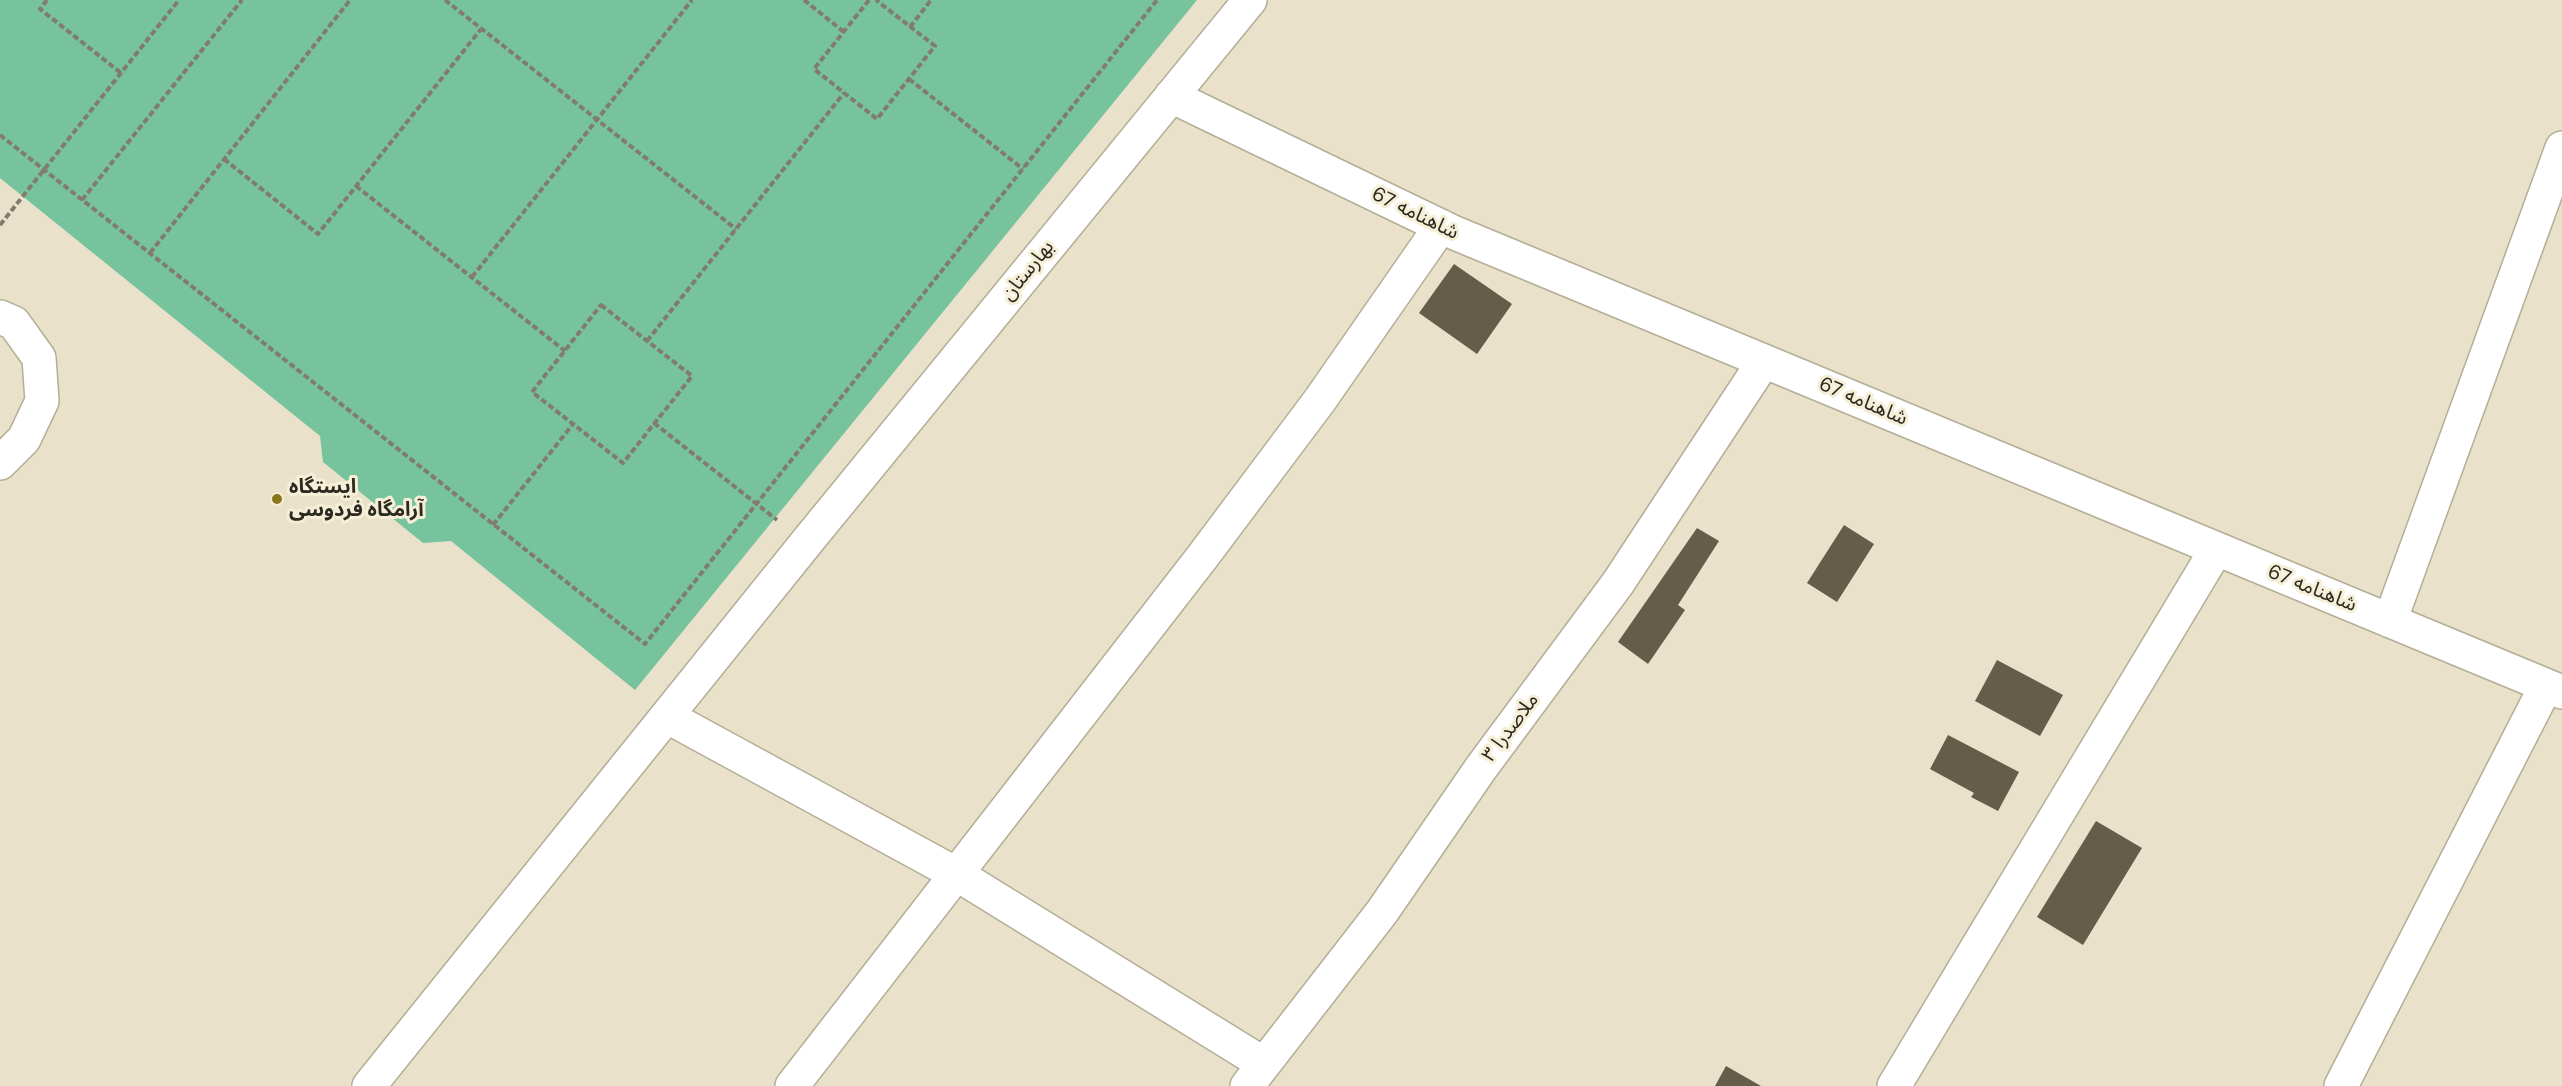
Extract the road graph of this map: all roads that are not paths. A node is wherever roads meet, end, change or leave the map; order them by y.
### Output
1 (1250, 0) edge
2 (1171, 96) junction
3 (2562, 148) edge
4 (1441, 226) junction
5 (0, 317) edge
6 (1764, 361) junction
7 (0, 463) edge
8 (2216, 550) junction
9 (2390, 621) junction
10 (2554, 689) edge
11 (669, 717) junction
12 (958, 875) junction
13 (1256, 1075) edge
14 (369, 1086) edge
15 (792, 1086) edge
16 (1893, 1086) edge
17 (2341, 1086) edge

1 - 2 street, بهارستان
2 - 4 street, شاهنامه 67
2 - 11 street, بهارستان
3 - 9 street
4 - 6 street, شاهنامه 67
4 - 12 street
5 - 7 street
6 - 8 street, شاهنامه 67
6 - 13 street, ملاصدرا ۳
8 - 9 street, شاهنامه 67
8 - 16 street
9 - 10 street, شاهنامه 67
10 - 17 street
11 - 12 street
11 - 14 street, بهارستان
12 - 13 street
12 - 15 street

